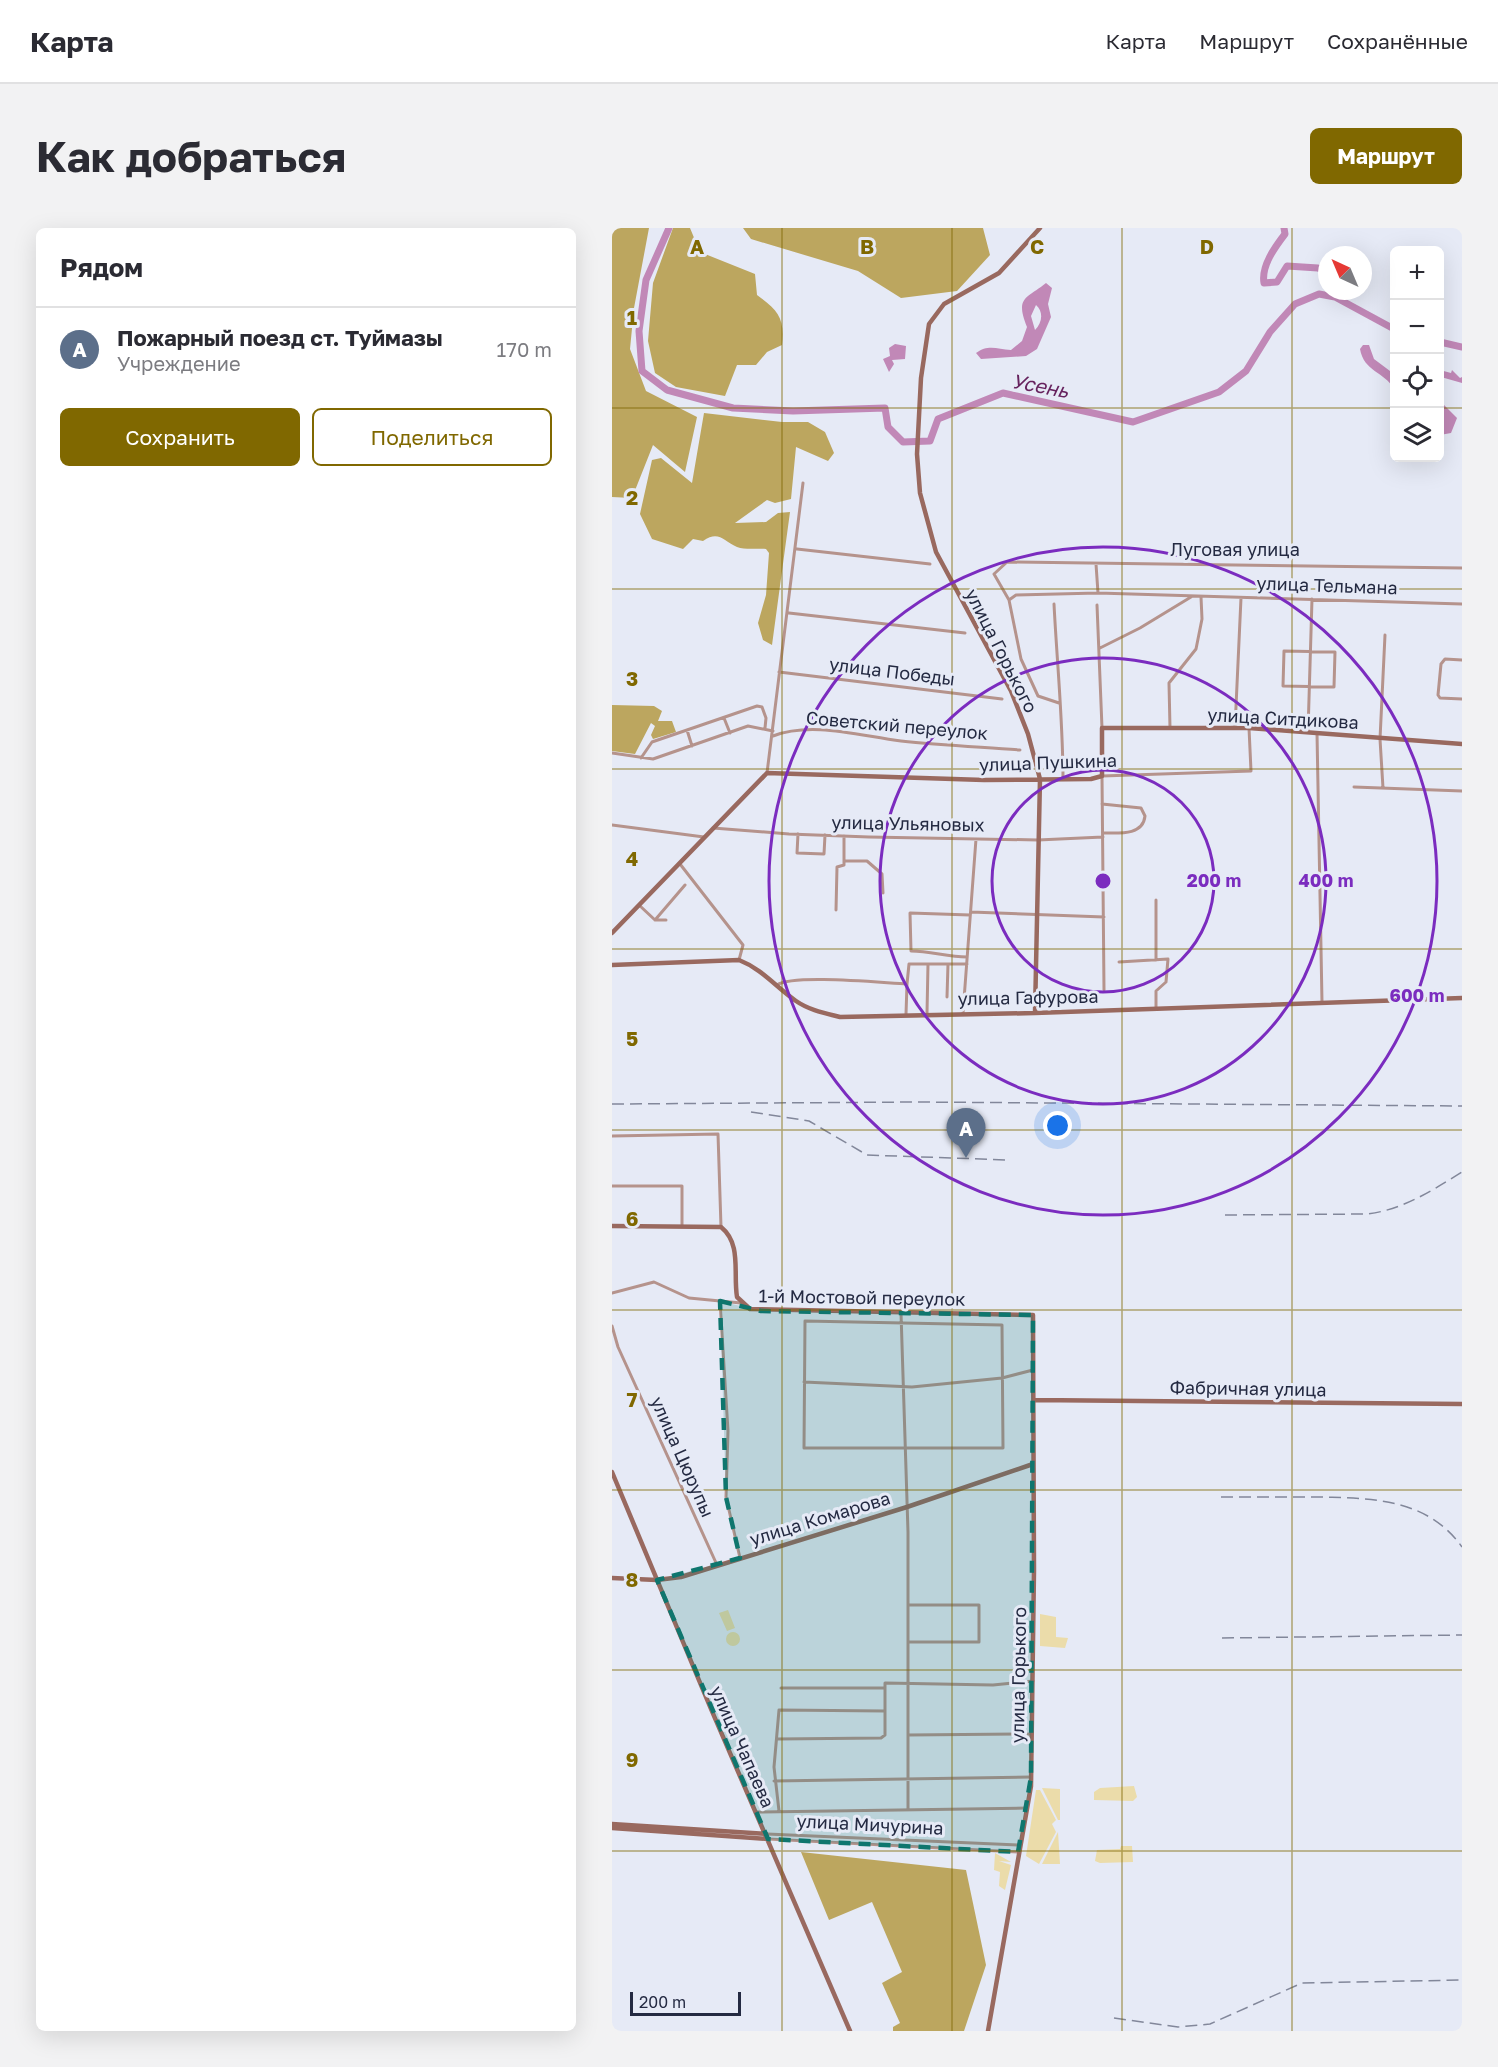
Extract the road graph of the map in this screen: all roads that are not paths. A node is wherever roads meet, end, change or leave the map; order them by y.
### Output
1 (1040, 228) edge
2 (803, 483) dead end
3 (797, 549) junction
4 (930, 564) dead end
5 (1096, 564) junction
6 (1462, 568) edge
7 (1098, 593) junction
8 (1191, 597) junction
9 (1201, 597) junction
10 (1241, 598) junction
11 (1312, 599) junction
12 (1009, 600) junction
13 (1054, 604) dead end
14 (1462, 604) edge
15 (1097, 605) dead end
16 (789, 613) junction
17 (964, 633) dead end
18 (1384, 635) dead end
19 (1100, 648) junction
20 (1311, 651) junction
21 (1462, 660) edge
22 (779, 672) junction
23 (1311, 688) junction
24 (1002, 699) dead end
25 (1462, 699) edge
26 (1059, 703) junction
27 (724, 717) junction
28 (765, 728) junction
29 (1170, 728) junction
30 (1235, 728) junction
31 (1249, 728) junction
32 (1102, 729) junction
33 (687, 730) junction
34 (773, 731) junction
35 (1308, 732) junction
36 (730, 733) junction
37 (1317, 733) junction
38 (773, 736) junction
39 (1380, 739) junction
40 (1462, 744) edge
41 (692, 746) junction
42 (1020, 750) dead end
43 (612, 753) edge
44 (641, 758) junction
45 (768, 773) junction
46 (1102, 776) junction
47 (1040, 779) junction
48 (1062, 779) junction
49 (1354, 786) dead end
50 (1383, 788) junction
51 (1462, 791) edge
52 (1102, 804) junction
53 (612, 825) edge
54 (713, 828) junction
55 (798, 834) junction
56 (825, 835) junction
57 (1103, 835) junction
58 (844, 836) junction
59 (704, 837) junction
60 (976, 839) junction
61 (1038, 840) junction
62 (844, 861) junction
63 (679, 863) junction
64 (685, 885) dead end
65 (883, 893) dead end
66 (1156, 900) dead end
67 (639, 905) junction
68 (836, 910) dead end
69 (971, 913) junction
70 (1039, 915) junction
71 (1104, 917) junction
72 (655, 920) junction
73 (666, 920) dead end
74 (612, 933) edge
75 (967, 957) junction
76 (739, 960) junction
77 (1156, 960) junction
78 (1119, 962) dead end
79 (928, 964) junction
80 (948, 964) junction
81 (967, 964) junction
82 (612, 965) edge
83 (907, 984) junction
84 (777, 985) junction
85 (1104, 990) dead end
86 (947, 997) dead end
87 (1462, 998) edge
88 (1322, 1002) junction
89 (1156, 1008) junction
90 (927, 1013) junction
91 (963, 1013) junction
92 (1035, 1013) junction
93 (906, 1014) junction
94 (612, 1136) edge
95 (612, 1186) edge
96 (682, 1225) junction
97 (612, 1226) edge
98 (721, 1227) junction
99 (612, 1293) edge
100 (720, 1301) junction
101 (741, 1303) junction
102 (901, 1313) junction
103 (1033, 1315) joint
104 (901, 1323) junction
105 (612, 1326) edge
106 (618, 1347) junction
107 (612, 1350) edge
108 (1033, 1370) junction
109 (1002, 1378) junction
110 (804, 1382) junction
111 (902, 1385) junction
112 (1034, 1400) junction
113 (1462, 1404) edge
114 (905, 1449) junction
115 (1033, 1464) junction
116 (612, 1472) edge
117 (907, 1507) junction
118 (740, 1558) junction
119 (717, 1565) junction
120 (612, 1578) edge
121 (657, 1580) junction
122 (908, 1605) junction
123 (908, 1642) junction
124 (1033, 1681) junction
125 (907, 1683) junction
126 (781, 1688) dead end
127 (885, 1688) junction
128 (885, 1711) junction
129 (1032, 1734) junction
130 (908, 1736) junction
131 (777, 1739) junction
132 (1031, 1777) junction
133 (908, 1779) junction
134 (774, 1781) junction
135 (908, 1808) junction
136 (1029, 1808) junction
137 (779, 1811) junction
138 (756, 1812) junction
139 (612, 1826) edge
140 (767, 1836) junction
141 (1020, 1845) junction
142 (1018, 1852) junction
143 (850, 2031) edge
144 (988, 2031) edge

1 - 47 main road, улица Горького
2 - 3 street
3 - 4 street
3 - 16 street
5 - 6 street, Луговая улица
5 - 7 street
5 - 12 street, Луговая улица
7 - 8 street, улица Тельмана
7 - 12 street, улица Тельмана
8 - 9 street, улица Тельмана
8 - 19 street
9 - 10 street, улица Тельмана
9 - 29 street
10 - 11 street, улица Тельмана
10 - 30 street
11 - 14 street, улица Тельмана
11 - 20 street
12 - 26 street
13 - 26 street
15 - 19 street
16 - 17 street
16 - 22 street
18 - 39 street
19 - 32 street
20 - 23 street
20 - 23 street
20 - 23 street
21 - 25 street
22 - 24 street, улица Победы
22 - 34 street
23 - 35 street
26 - 48 street
27 - 28 street
27 - 33 street
27 - 36 street
28 - 34 street
28 - 36 street
29 - 30 main road, улица Ситдикова
29 - 32 main road, улица Ситдикова
30 - 31 main road, улица Ситдикова
31 - 35 main road, улица Ситдикова
31 - 46 street, улица Пушкина
32 - 46 main road
33 - 41 street
33 - 44 street
34 - 38 street
35 - 37 main road, улица Ситдикова
36 - 41 street
37 - 39 main road, улица Ситдикова
37 - 88 street
38 - 42 street, Советский переулок
38 - 45 street
39 - 40 main road, улица Ситдикова
39 - 50 street
41 - 44 street
43 - 44 street
45 - 47 main road, улица Пушкина
45 - 54 main road
46 - 48 main road, улица Пушкина
46 - 52 street
47 - 48 main road, улица Пушкина
47 - 61 main road, улица Горького
49 - 50 street
50 - 51 street
52 - 57 street
52 - 57 street, улица Ульяновых
53 - 59 street
54 - 55 street, улица Ульяновых
54 - 59 main road
55 - 56 street, улица Ульяновых
55 - 56 street
56 - 58 street, улица Ульяновых
57 - 61 street, улица Ульяновых
57 - 71 street
58 - 60 street, улица Ульяновых
58 - 62 street
59 - 63 main road
60 - 61 street, улица Ульяновых
60 - 69 street
61 - 70 main road, улица Горького
62 - 65 street
62 - 68 street
63 - 67 main road
63 - 76 street
64 - 72 street
66 - 77 street
67 - 72 street
67 - 74 main road
69 - 70 street
69 - 75 street
69 - 75 street
70 - 71 street
70 - 92 main road, улица Горького
71 - 85 street
72 - 73 street
75 - 81 street
76 - 82 main road
76 - 84 main road, улица Гафурова
77 - 78 street
77 - 89 street
79 - 80 street
79 - 83 street
79 - 90 street
80 - 81 street
80 - 86 street
81 - 91 street
83 - 84 street
83 - 93 street
84 - 93 main road, улица Гафурова
87 - 88 main road, улица Гафурова
88 - 89 main road, улица Гафурова
89 - 92 main road, улица Гафурова
90 - 91 main road, улица Гафурова
90 - 93 main road, улица Гафурова
91 - 92 main road, улица Гафурова
94 - 98 street
95 - 96 street
96 - 97 main road
96 - 98 main road
98 - 101 main road, 1-й Мостовой переулок
99 - 100 street
100 - 101 street
100 - 118 street
101 - 102 main road, 1-й Мостовой переулок
102 - 103 main road, 1-й Мостовой переулок
102 - 104 street
103 - 108 main road, улица Горького
104 - 109 street
104 - 110 street
104 - 111 street
105 - 106 street, улица Цюрупы
106 - 107 street
106 - 119 street, улица Цюрупы
108 - 109 street
108 - 112 main road, улица Горького
109 - 111 street
109 - 114 street
110 - 111 street
110 - 114 street
111 - 114 street
112 - 113 main road, Фабричная улица
112 - 115 main road, улица Горького
114 - 117 street
115 - 117 main road, улица Комарова
115 - 124 main road, улица Горького
116 - 121 main road, улица Чапаева
117 - 118 main road, улица Комарова
117 - 122 street
118 - 119 main road, улица Комарова
119 - 121 main road, улица Комарова
120 - 121 main road, улица Комарова
121 - 138 main road, улица Чапаева
122 - 123 street
122 - 123 street
123 - 125 street
124 - 125 street
124 - 129 main road, улица Горького
125 - 127 street
125 - 130 street
126 - 127 street
127 - 128 street
128 - 131 street
128 - 131 street
129 - 130 street
129 - 132 main road, улица Горького
130 - 133 street
131 - 134 street
132 - 133 street
132 - 136 main road, улица Горького
133 - 134 street
133 - 135 street
134 - 137 street
135 - 136 street
135 - 137 street
136 - 141 main road, улица Горького
137 - 138 street
138 - 140 main road, улица Чапаева
139 - 140 main road, улица Мичурина
140 - 141 street, улица Мичурина
140 - 142 street, улица Мичурина
140 - 143 main road, улица Чапаева
141 - 142 main road, улица Горького
142 - 144 main road, улица Горького

